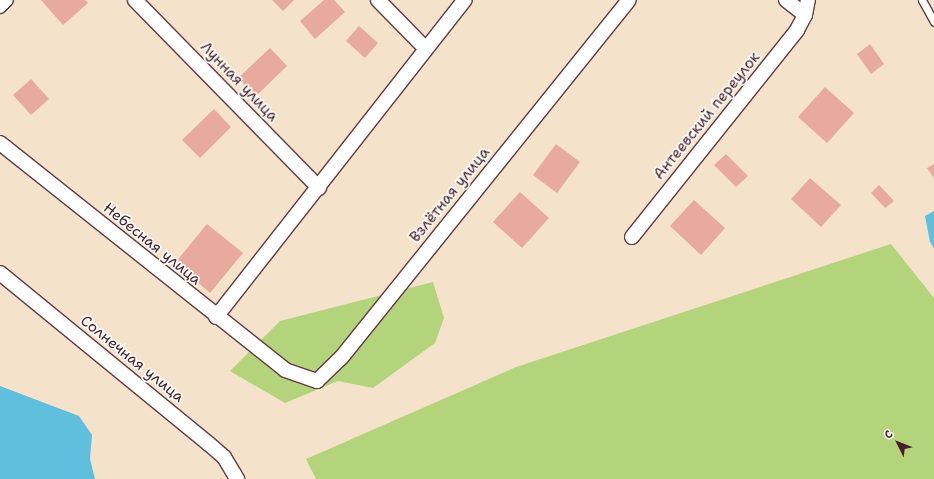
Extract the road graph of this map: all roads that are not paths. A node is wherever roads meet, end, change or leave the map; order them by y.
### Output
1 (6, 0) edge
2 (135, 0) edge
3 (378, 0) edge
4 (465, 0) edge
5 (629, 0) edge
6 (786, 0) edge
7 (808, 0) edge
8 (922, 0) edge
9 (0, 6) edge
10 (805, 15) junction
11 (934, 22) edge
12 (425, 48) junction
13 (0, 143) edge
14 (319, 188) junction
15 (632, 237) dead end
16 (0, 274) edge
17 (216, 317) junction
18 (285, 370) joint
19 (235, 478) edge

1 - 9 street
2 - 14 street, Лунная улица
3 - 12 street
4 - 12 street
5 - 18 street, Взлётная улица
6 - 10 street
7 - 10 street, Антеевский переулок
8 - 11 lane
10 - 15 street, Антеевский переулок
12 - 14 street
13 - 17 street, Небесная улица
14 - 17 street
16 - 19 street, Солнечная улица
17 - 18 street, Небесная улица

